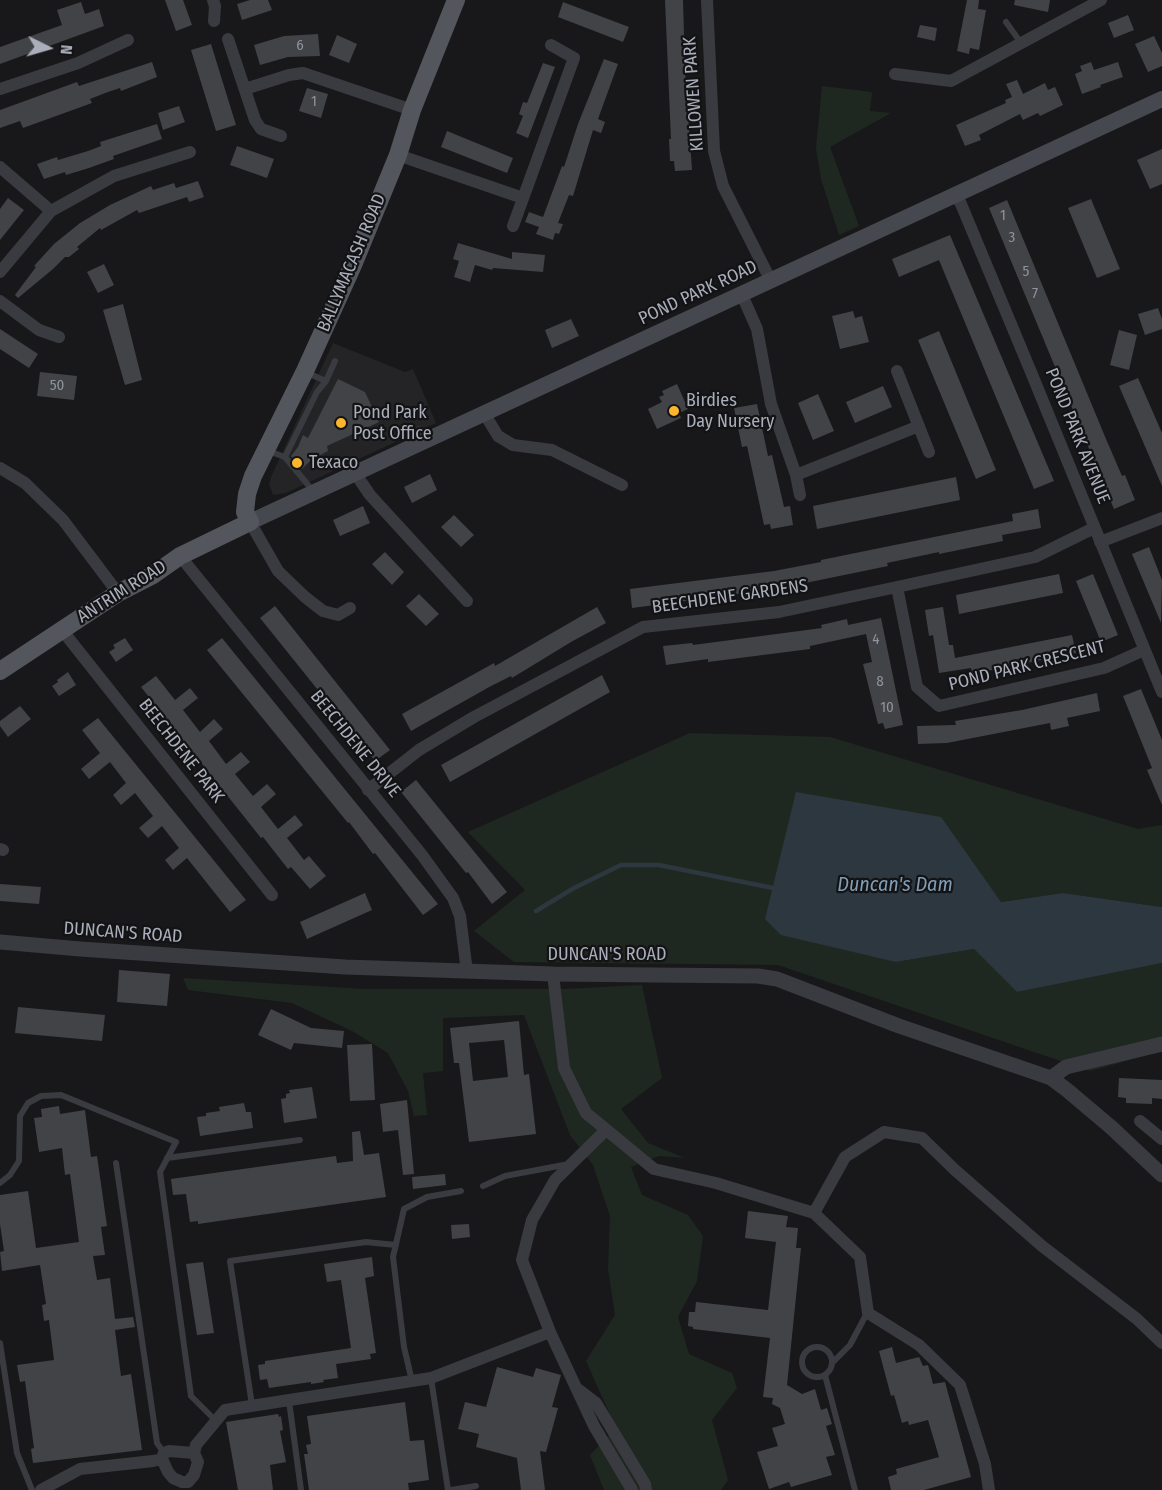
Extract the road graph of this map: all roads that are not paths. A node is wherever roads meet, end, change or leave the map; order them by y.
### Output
1 (213, 0) edge
2 (456, 0) edge
3 (707, 0) edge
4 (1101, 0) edge
5 (214, 21) dead end
6 (1006, 21) dead end
7 (228, 39) dead end
8 (128, 40) dead end
9 (1021, 43) junction
10 (551, 45) dead end
11 (895, 74) dead end
12 (245, 89) junction
13 (0, 90) edge
14 (1162, 99) edge
15 (412, 110) junction
16 (281, 136) dead end
17 (190, 152) dead end
18 (398, 155) junction
19 (0, 167) edge
20 (956, 195) junction
21 (523, 198) junction
22 (51, 211) junction
23 (513, 226) dead end
24 (0, 272) edge
25 (771, 281) junction
26 (742, 295) junction
27 (0, 301) edge
28 (59, 337) dead end
29 (335, 361) dead end
30 (897, 371) dead end
31 (305, 372) junction
32 (326, 381) junction
33 (484, 413) junction
34 (919, 426) junction
35 (265, 450) junction
36 (929, 452) dead end
37 (285, 457) junction
38 (0, 468) edge
39 (354, 473) junction
40 (796, 475) junction
41 (622, 485) dead end
42 (314, 492) junction
43 (800, 495) dead end
44 (1162, 518) edge
45 (250, 522) junction
46 (1094, 528) junction
47 (1100, 542) junction
48 (180, 556) junction
49 (897, 587) junction
50 (118, 593) junction
51 (467, 601) dead end
52 (350, 608) dead end
53 (62, 630) junction
54 (1144, 650) junction
55 (0, 671) edge
56 (1162, 692) edge
57 (368, 790) junction
58 (272, 895) dead end
59 (0, 942) edge
60 (467, 972) junction
61 (553, 974) junction
62 (1162, 1044) edge
63 (1051, 1078) junction
64 (1140, 1121) dead end
65 (606, 1130) junction
66 (1162, 1139) edge
67 (300, 1140) dead end
68 (167, 1158) junction
69 (116, 1163) dead end
70 (572, 1163) junction
71 (1162, 1174) edge
72 (0, 1183) edge
73 (483, 1186) dead end
74 (461, 1191) dead end
75 (814, 1213) junction
76 (396, 1245) junction
77 (868, 1313) junction
78 (550, 1332) junction
79 (0, 1343) edge
80 (1162, 1343) edge
81 (833, 1362) junction
82 (825, 1375) junction
83 (430, 1378) junction
84 (412, 1381) junction
85 (578, 1389) junction
86 (289, 1400) junction
87 (252, 1406) junction
88 (215, 1420) junction
89 (194, 1453) junction
90 (163, 1456) junction
91 (194, 1475) junction
92 (476, 1486) dead end
93 (987, 1489) edge
94 (32, 1490) edge
95 (41, 1490) edge
96 (194, 1490) edge
97 (301, 1490) edge
98 (450, 1490) edge
99 (632, 1490) edge
100 (646, 1490) edge
101 (855, 1490) edge

1 - 5 street
2 - 15 main road, BALLYMACASH ROAD
3 - 25 street, KILLOWEN PARK
4 - 9 street
6 - 9 lane
7 - 12 street
8 - 13 street
9 - 11 street
10 - 21 street
12 - 15 street
12 - 16 street
14 - 20 main road, POND PARK ROAD
15 - 18 main road, BALLYMACASH ROAD
17 - 22 street
18 - 21 street
18 - 31 main road, BALLYMACASH ROAD
19 - 22 street
20 - 25 main road, POND PARK ROAD
20 - 46 street, POND PARK AVENUE
21 - 23 street
22 - 24 street
25 - 26 main road, POND PARK ROAD
26 - 33 main road, POND PARK ROAD
26 - 40 street
27 - 28 street
29 - 32 lane
30 - 34 street
31 - 32 lane
31 - 35 main road, BALLYMACASH ROAD
32 - 37 lane
33 - 39 main road, POND PARK ROAD
33 - 41 street
34 - 36 street
34 - 40 street
35 - 37 lane
35 - 45 main road, BALLYMACASH ROAD
37 - 42 lane
38 - 50 street
39 - 42 main road, POND PARK ROAD
39 - 51 street
40 - 43 street
42 - 45 main road, POND PARK ROAD
44 - 47 street
45 - 48 main road, ANTRIM ROAD
45 - 52 street
46 - 47 street, POND PARK AVENUE
46 - 49 street, BEECHDENE GARDENS
47 - 54 street, POND PARK AVENUE
48 - 50 main road, ANTRIM ROAD
48 - 57 street, BEECHDENE DRIVE
49 - 54 street, POND PARK CRESCENT
49 - 57 street, BEECHDENE GARDENS
50 - 53 main road, ANTRIM ROAD
53 - 55 main road, ANTRIM ROAD
53 - 58 street, BEECHDENE PARK
54 - 56 street, POND PARK AVENUE
57 - 60 street, BEECHDENE DRIVE
59 - 60 street, DUNCAN'S ROAD
60 - 61 street, DUNCAN'S ROAD
61 - 63 street, DUNCAN'S ROAD
61 - 65 street
62 - 63 street
63 - 71 street, DUNCAN'S ROAD
64 - 66 street
65 - 70 street
65 - 75 street
67 - 68 lane
68 - 72 lane
68 - 88 lane
69 - 90 lane
70 - 73 lane
70 - 78 street
74 - 76 lane
75 - 77 street
75 - 80 street
76 - 84 lane
76 - 87 lane
77 - 81 lane
77 - 93 street
78 - 83 street
78 - 85 street
79 - 94 lane
81 - 82 lane
81 - 82 lane
82 - 101 lane
83 - 84 street
83 - 98 lane
84 - 86 street
85 - 99 street
85 - 100 street
86 - 87 street
86 - 97 lane
87 - 88 street
88 - 89 street
89 - 90 street
89 - 91 street
90 - 91 street
90 - 95 street
91 - 96 street
92 - 98 lane

